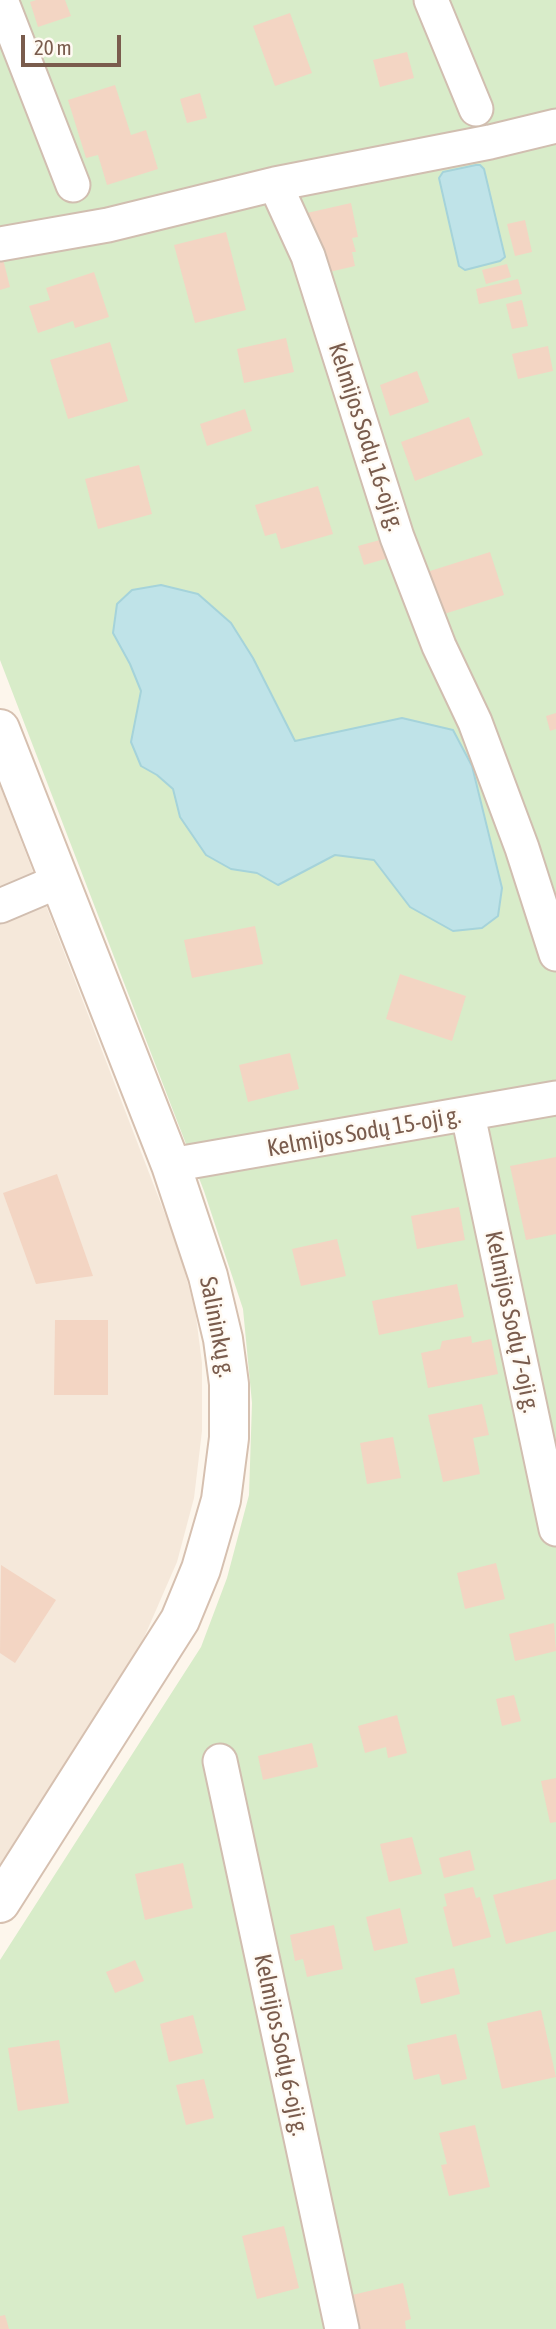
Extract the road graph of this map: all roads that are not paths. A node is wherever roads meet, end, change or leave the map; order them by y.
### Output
1 (1, 0) edge
2 (431, 0) edge
3 (476, 109) dead end
4 (556, 126) edge
5 (275, 184) junction
6 (73, 185) dead end
7 (0, 244) edge
8 (0, 729) edge
9 (59, 881) junction
10 (0, 906) edge
11 (556, 954) edge
12 (556, 1098) edge
13 (468, 1115) junction
14 (171, 1165) junction
15 (556, 1529) edge
16 (220, 1761) dead end
17 (0, 1903) edge
18 (342, 2329) edge

1 - 6 street
2 - 3 street
4 - 5 street
5 - 7 street
5 - 11 street, Kelmijos Sodų 16-oji g.
8 - 9 main road, Salininkų g.
9 - 10 street
9 - 14 main road, Salininkų g.
12 - 13 street, Kelmijos Sodų 15-oji g.
13 - 14 street, Kelmijos Sodų 15-oji g.
13 - 15 street, Kelmijos Sodų 7-oji g.
14 - 17 main road, Salininkų g.
16 - 18 street, Kelmijos Sodų 6-oji g.

